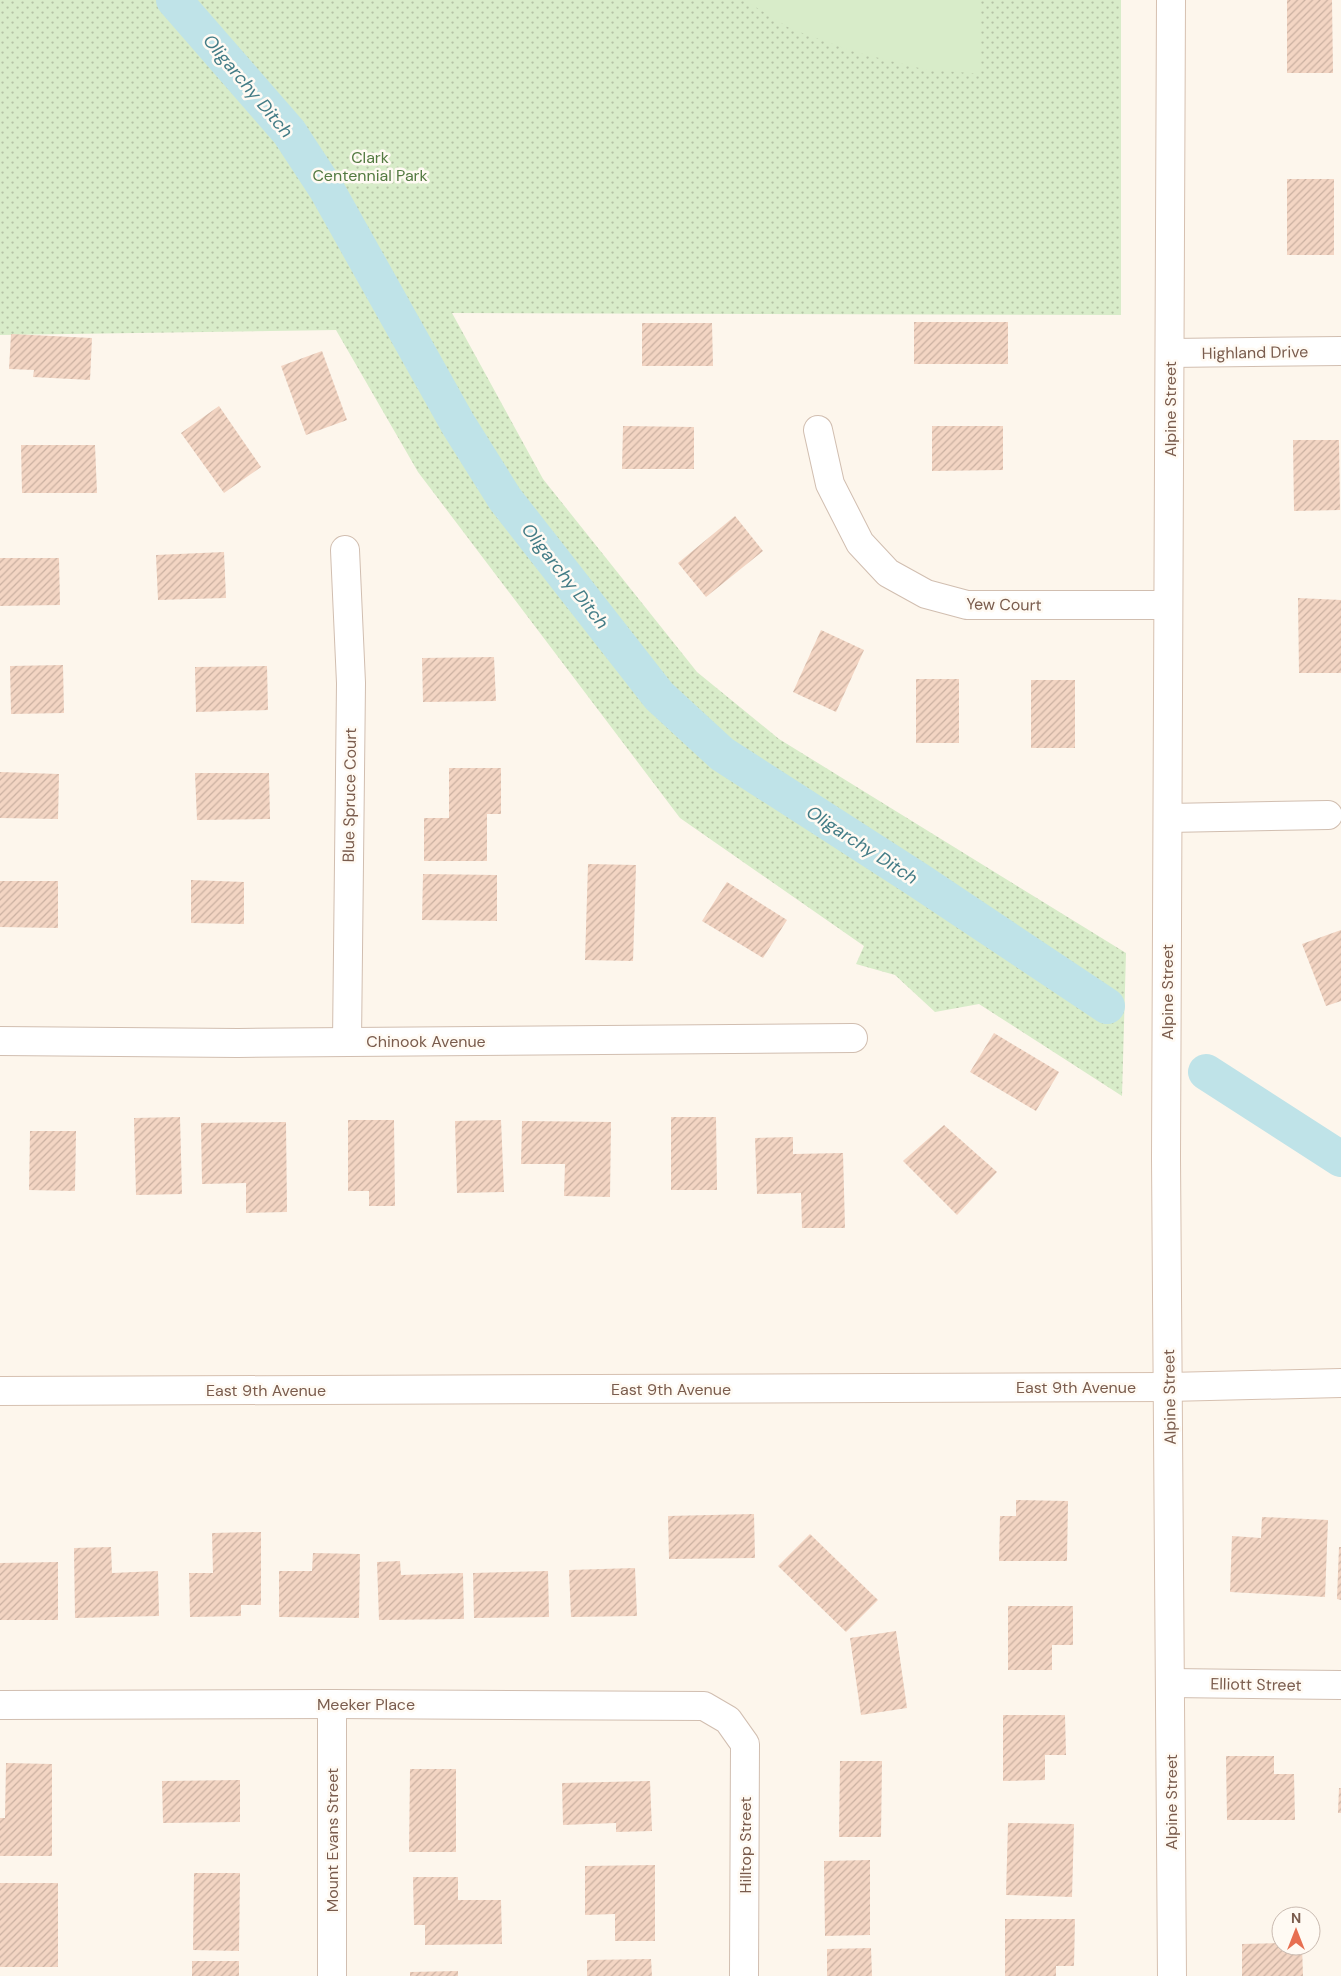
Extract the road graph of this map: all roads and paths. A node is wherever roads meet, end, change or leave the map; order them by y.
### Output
1 (1171, 0) edge
2 (1341, 351) edge
3 (1170, 353) junction
4 (818, 430) dead end
5 (345, 550) dead end
6 (1168, 605) junction
7 (1328, 815) dead end
8 (1168, 818) junction
9 (853, 1038) dead end
10 (0, 1041) edge
11 (347, 1041) junction
12 (1341, 1383) edge
13 (1168, 1386) junction
14 (0, 1391) edge
15 (1171, 1683) junction
16 (1341, 1685) edge
17 (332, 1704) junction
18 (0, 1705) edge
19 (728, 1720) joint
20 (332, 1976) edge
21 (744, 1976) edge
22 (1172, 1976) edge

1 - 3 street, Alpine Street
2 - 3 street, Highland Drive
3 - 6 street, Alpine Street
4 - 6 street, Yew Court
5 - 11 street, Blue Spruce Court
6 - 8 street, Alpine Street
7 - 8 street
8 - 13 street, Alpine Street
9 - 11 street, Chinook Avenue
10 - 11 street, Chinook Avenue
12 - 13 street, East 9th Avenue
13 - 14 street, East 9th Avenue
13 - 15 street, Alpine Street
15 - 16 street, Elliott Street
15 - 22 street, Alpine Street
17 - 18 street, Meeker Place
17 - 19 street, Meeker Place
17 - 20 street, Mount Evans Street
19 - 21 street, Hilltop Street

